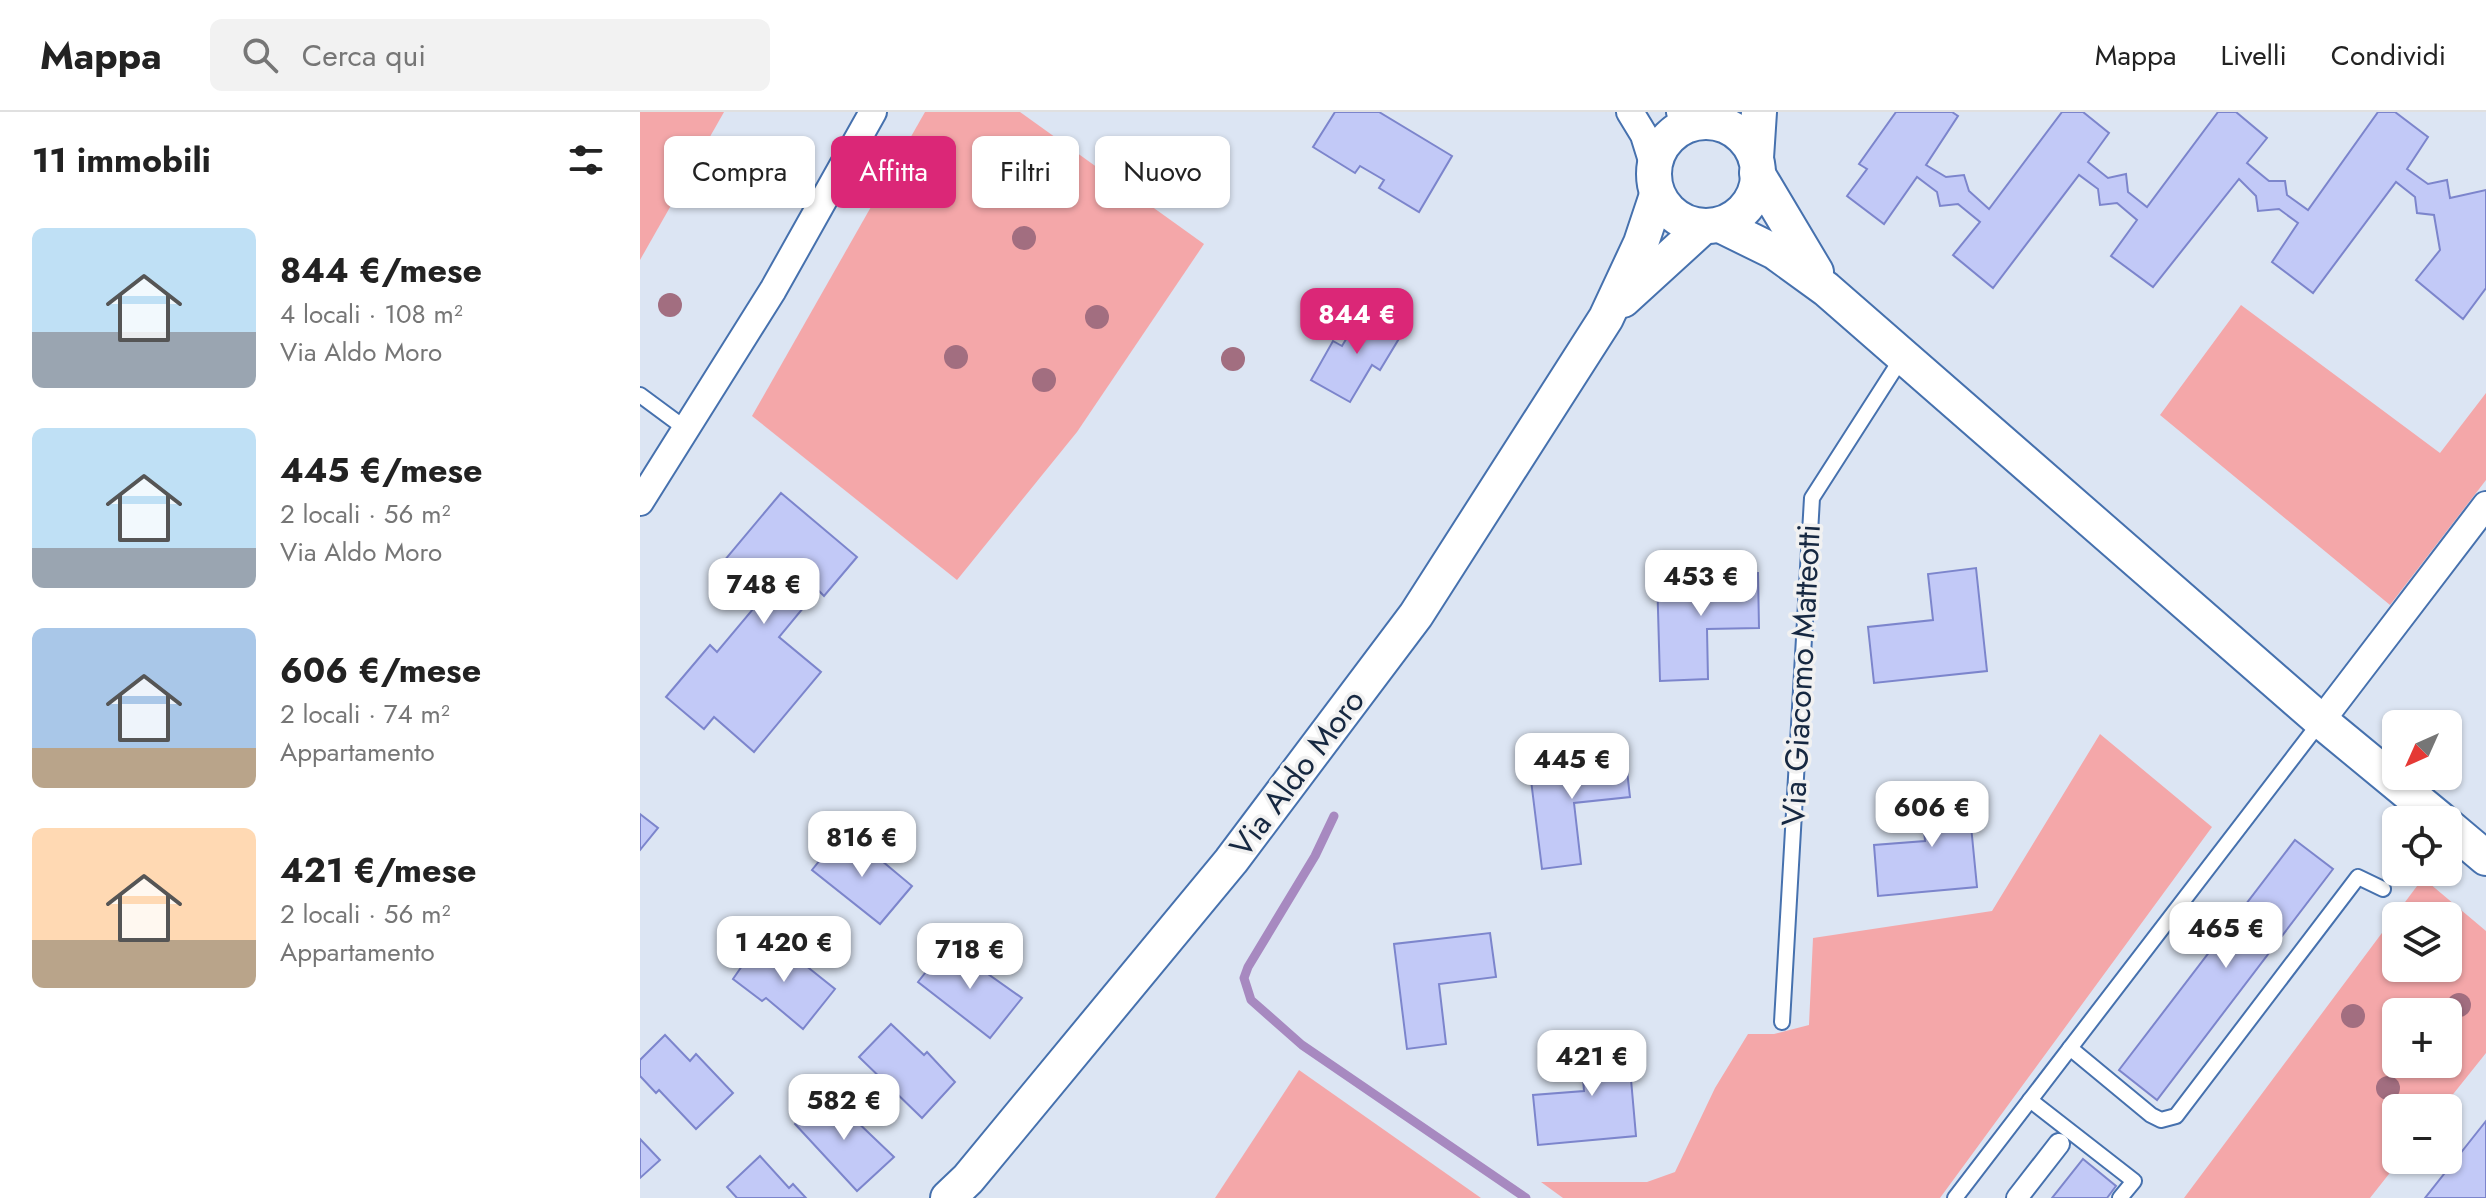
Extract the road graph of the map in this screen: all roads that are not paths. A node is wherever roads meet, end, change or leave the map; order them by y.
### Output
1 (873, 112) edge
2 (1630, 112) edge
3 (1759, 112) edge
4 (1696, 117) edge
5 (1756, 166) junction
6 (1656, 181) junction
7 (1712, 226) junction
8 (1826, 289) junction
9 (1606, 318) junction
10 (1903, 356) junction
11 (640, 395) edge
12 (686, 429) junction
13 (640, 502) edge
14 (2486, 505) edge
15 (2321, 721) junction
16 (2424, 806) edge
17 (2462, 838) edge
18 (2486, 858) edge
19 (2383, 889) dead end
20 (1782, 1022) dead end
21 (2070, 1048) junction
22 (2030, 1100) junction
23 (2059, 1144) dead end
24 (948, 1198) edge
25 (1955, 1198) edge
26 (2017, 1198) edge
27 (2120, 1198) edge

1 - 12 street
2 - 6 street
3 - 5 street
4 - 5 street
4 - 6 street
5 - 7 street
5 - 8 street
6 - 7 street
6 - 9 street, Via Aldo Moro
7 - 8 street
7 - 9 street, Via Aldo Moro
8 - 10 street
9 - 24 street, Via Aldo Moro
10 - 15 street
10 - 20 lane, Via Giacomo Matteotti
11 - 12 lane
12 - 13 street
14 - 15 street
15 - 16 street
15 - 21 lane
17 - 18 street
19 - 21 lane
21 - 22 lane
22 - 25 lane
22 - 27 lane
23 - 26 street

